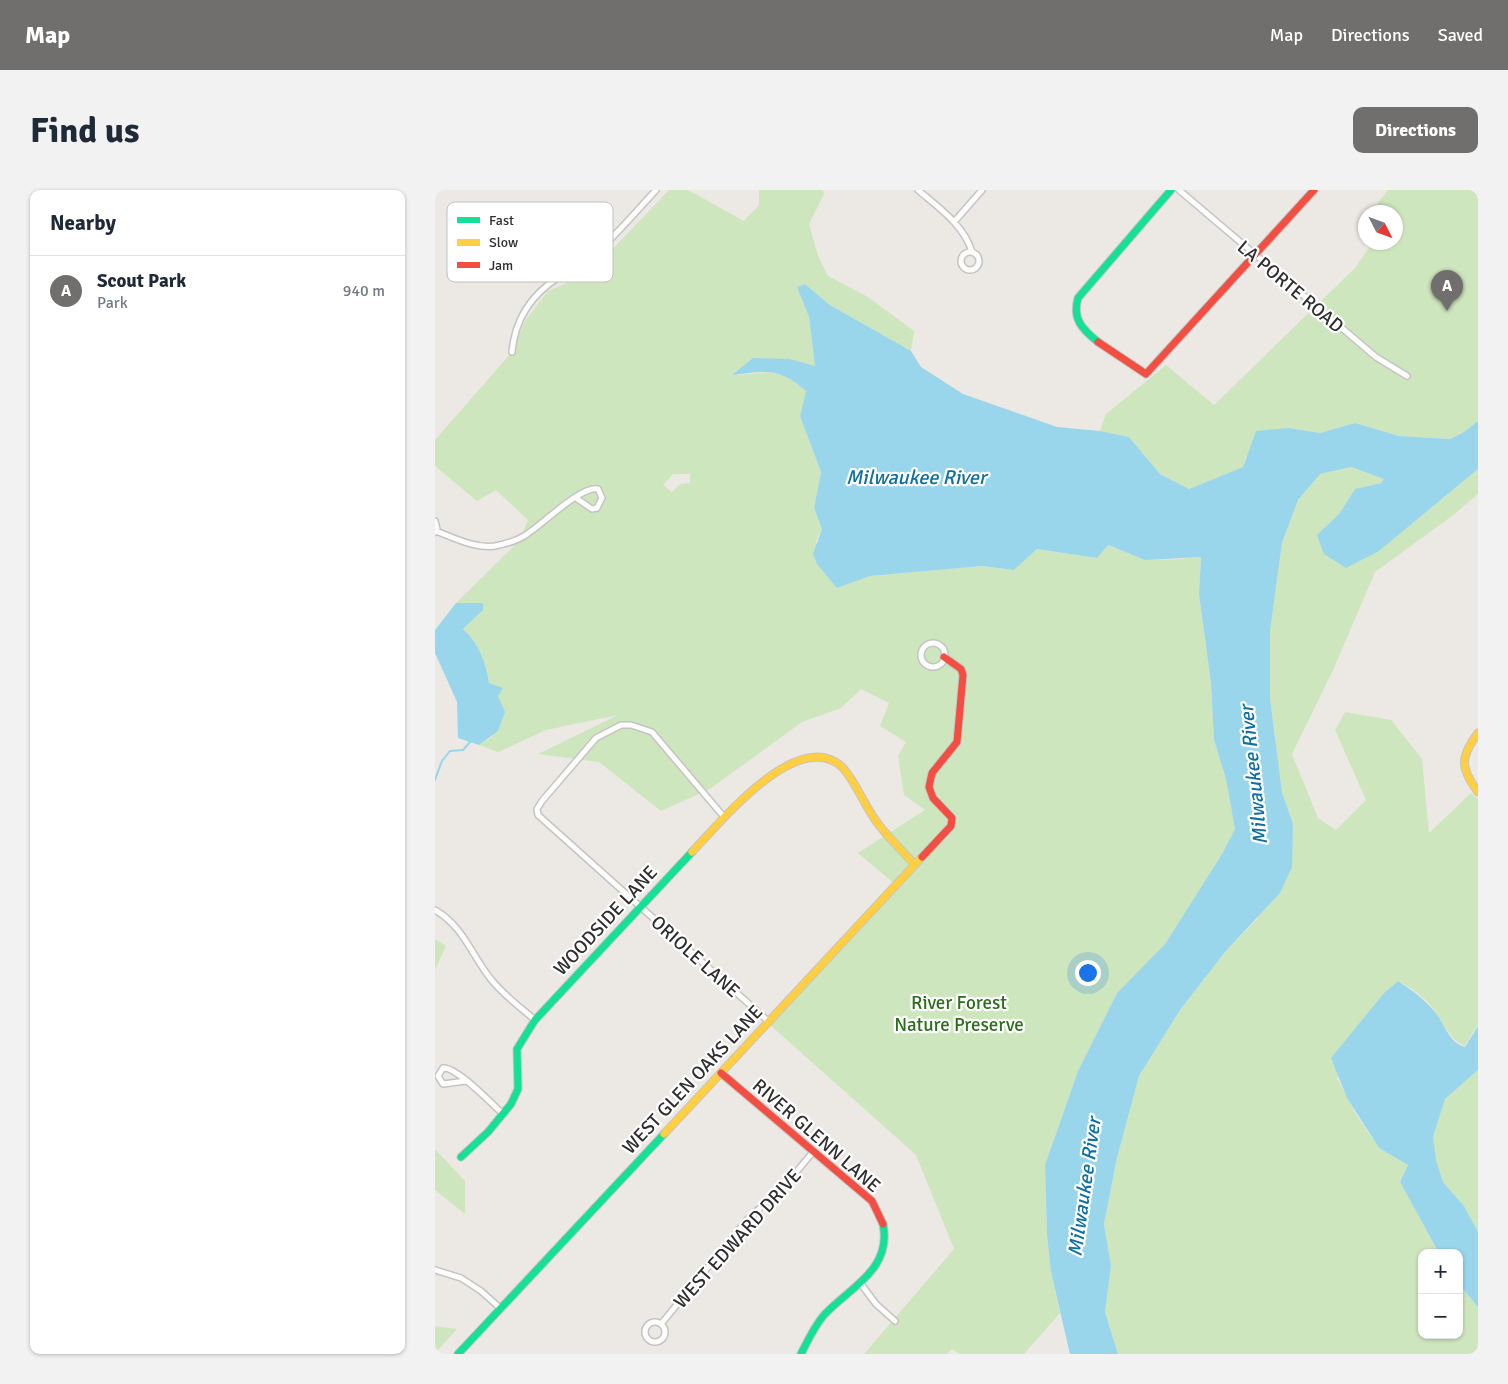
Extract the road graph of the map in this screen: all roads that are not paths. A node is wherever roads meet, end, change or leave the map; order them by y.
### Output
1 (656, 190) edge
2 (918, 190) edge
3 (982, 190) edge
4 (1171, 190) edge
5 (1179, 190) edge
6 (1314, 190) edge
7 (954, 222) junction
8 (613, 235) edge
9 (972, 252) dead end
10 (1256, 256) junction
11 (552, 282) edge
12 (512, 352) dead end
13 (1407, 376) dead end
14 (576, 498) junction
15 (435, 521) edge
16 (436, 532) edge
17 (945, 656) junction
18 (1478, 733) edge
19 (1478, 792) edge
20 (723, 817) junction
21 (915, 864) junction
22 (641, 906) junction
23 (435, 910) edge
24 (535, 1020) junction
25 (768, 1021) junction
26 (721, 1073) junction
27 (465, 1081) junction
28 (503, 1114) junction
29 (813, 1152) junction
30 (461, 1157) dead end
31 (435, 1270) edge
32 (861, 1284) junction
33 (500, 1308) junction
34 (895, 1321) dead end
35 (661, 1324) dead end
36 (458, 1354) edge
37 (801, 1354) edge

1 - 8 street
2 - 7 street
3 - 7 street
4 - 10 street
5 - 10 street, LA PORTE ROAD
6 - 10 street
7 - 9 street
10 - 13 street, LA PORTE ROAD
11 - 12 street
14 - 14 street
14 - 16 street
15 - 16 street
17 - 17 street
17 - 21 street, WEST GLEN OAKS LANE
18 - 19 street
20 - 21 street, WOODSIDE LANE
20 - 22 street, WOODSIDE LANE
20 - 22 street, ORIOLE LANE
21 - 25 street, WEST GLEN OAKS LANE
22 - 24 street, WOODSIDE LANE
22 - 25 street, ORIOLE LANE
23 - 24 street
24 - 28 street, WOODSIDE LANE
25 - 26 street, WEST GLEN OAKS LANE
26 - 29 street, RIVER GLENN LANE
26 - 33 street, WEST GLEN OAKS LANE
27 - 27 street
27 - 28 street
28 - 30 street, WOODSIDE LANE
29 - 32 street, RIVER GLENN LANE
29 - 35 street, WEST EDWARD DRIVE
31 - 33 street
32 - 34 street
32 - 37 street
33 - 36 street, WEST GLEN OAKS LANE

